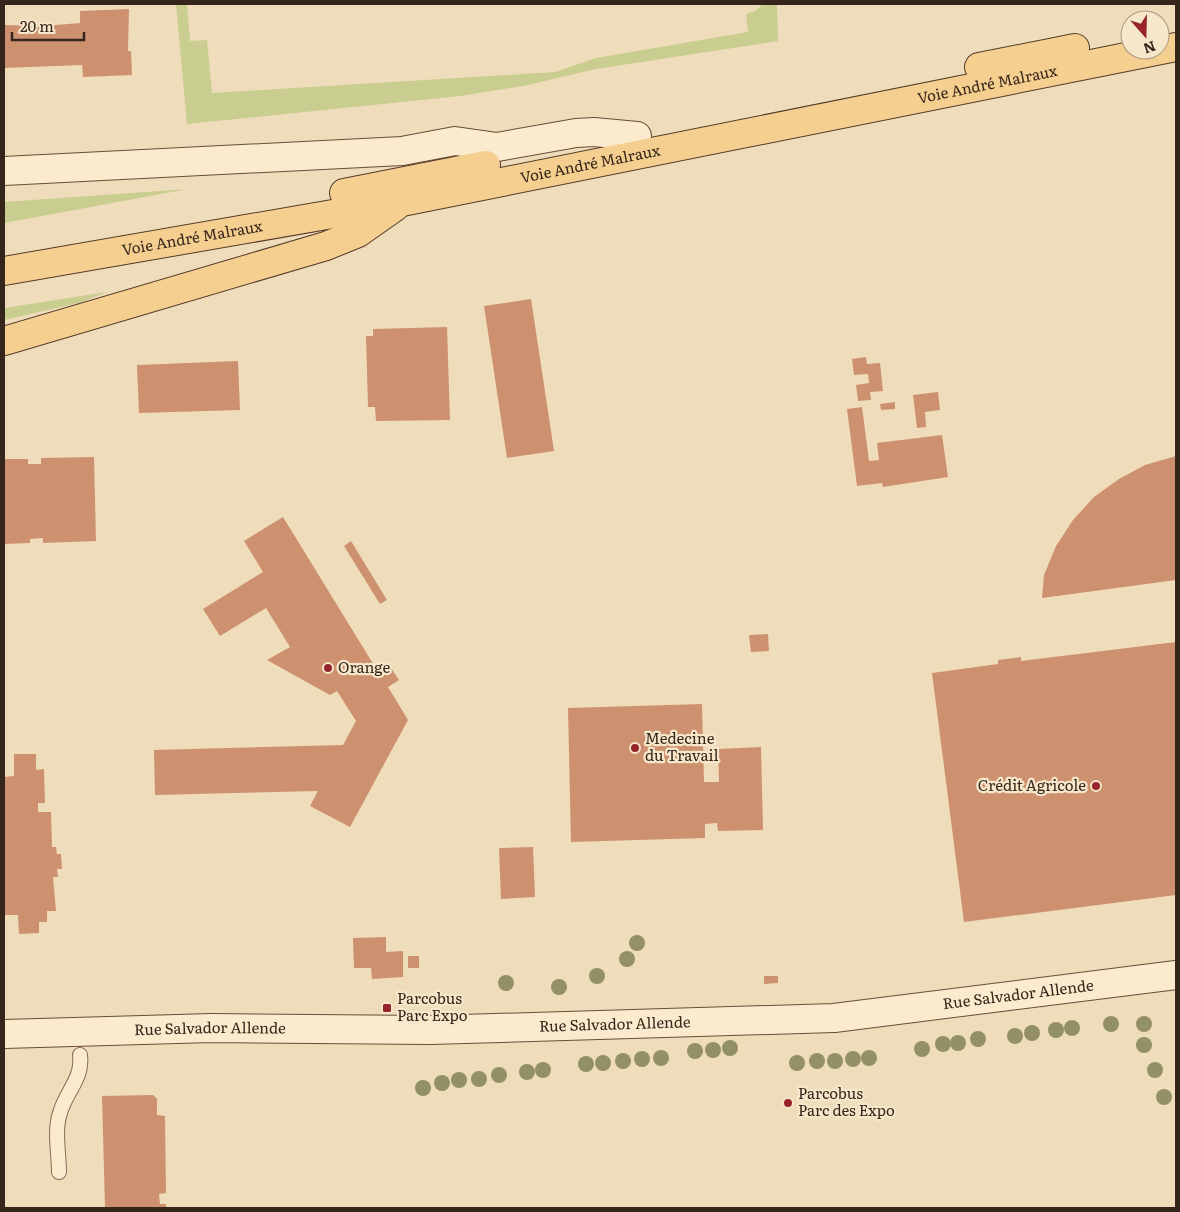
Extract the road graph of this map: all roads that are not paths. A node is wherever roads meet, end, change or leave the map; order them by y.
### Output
1 (1120, 39) edge
2 (1176, 47) edge
3 (637, 136) junction
4 (4, 171) edge
5 (402, 202) junction
6 (4, 254) edge
7 (4, 271) edge
8 (4, 341) edge
9 (1176, 975) edge
10 (4, 1029) edge
11 (50, 1033) junction
12 (4, 1034) edge
13 (4, 1040) edge
14 (80, 1054) dead end
15 (59, 1172) dead end

1 - 3 main road, Voie André Malraux
2 - 5 main road, Voie André Malraux
3 - 4 street
3 - 6 main road, Voie André Malraux
5 - 7 main road, Voie André Malraux
5 - 8 main road
9 - 11 street, Rue Salvador Allende
10 - 11 street, Rue Salvador Allende
11 - 12 street, Rue Salvador Allende
11 - 13 street, Rue Salvador Allende
14 - 15 lane

